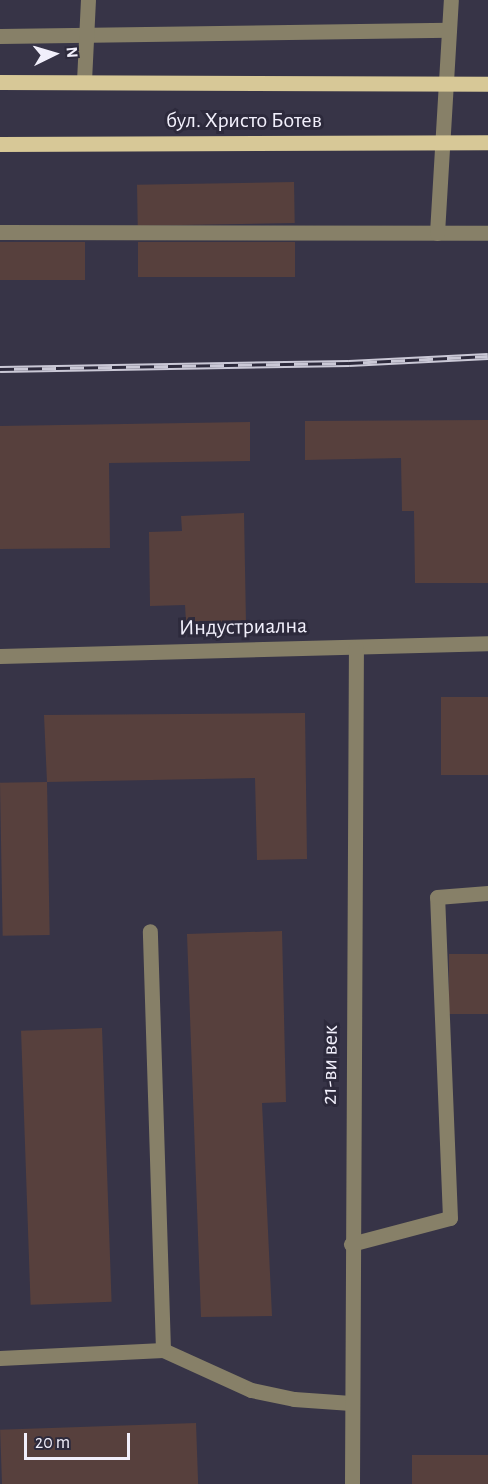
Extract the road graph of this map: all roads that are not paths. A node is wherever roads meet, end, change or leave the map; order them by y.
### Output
1 (88, 0) edge
2 (451, 0) edge
3 (449, 30) junction
4 (86, 34) junction
5 (0, 36) edge
6 (84, 81) junction
7 (0, 82) edge
8 (445, 84) junction
9 (488, 84) edge
10 (440, 142) junction
11 (488, 142) edge
12 (0, 144) edge
13 (0, 232) edge
14 (437, 233) junction
15 (488, 233) edge
16 (488, 643) edge
17 (356, 646) junction
18 (0, 656) edge
19 (488, 893) edge
20 (150, 931) dead end
21 (351, 1244) junction
22 (163, 1350) junction
23 (0, 1358) edge
24 (351, 1403) junction
25 (352, 1484) edge

1 - 4 street
2 - 3 street
3 - 4 street
3 - 8 street
4 - 5 street
4 - 6 street
6 - 7 main road, бул. Христо Ботев
6 - 8 main road, бул. Христо Ботев
8 - 9 main road, бул. Христо Ботев
8 - 10 street
10 - 11 main road, бул. Христо Ботев
10 - 12 main road, бул. Христо Ботев
10 - 14 street
13 - 14 street
14 - 15 street
16 - 17 street, Индустриална
17 - 18 street, Индустриална
17 - 21 street, 21-ви век
19 - 21 street
20 - 22 street
21 - 24 street, 21-ви век
22 - 23 street
22 - 24 street
24 - 25 street, 21-ви век

